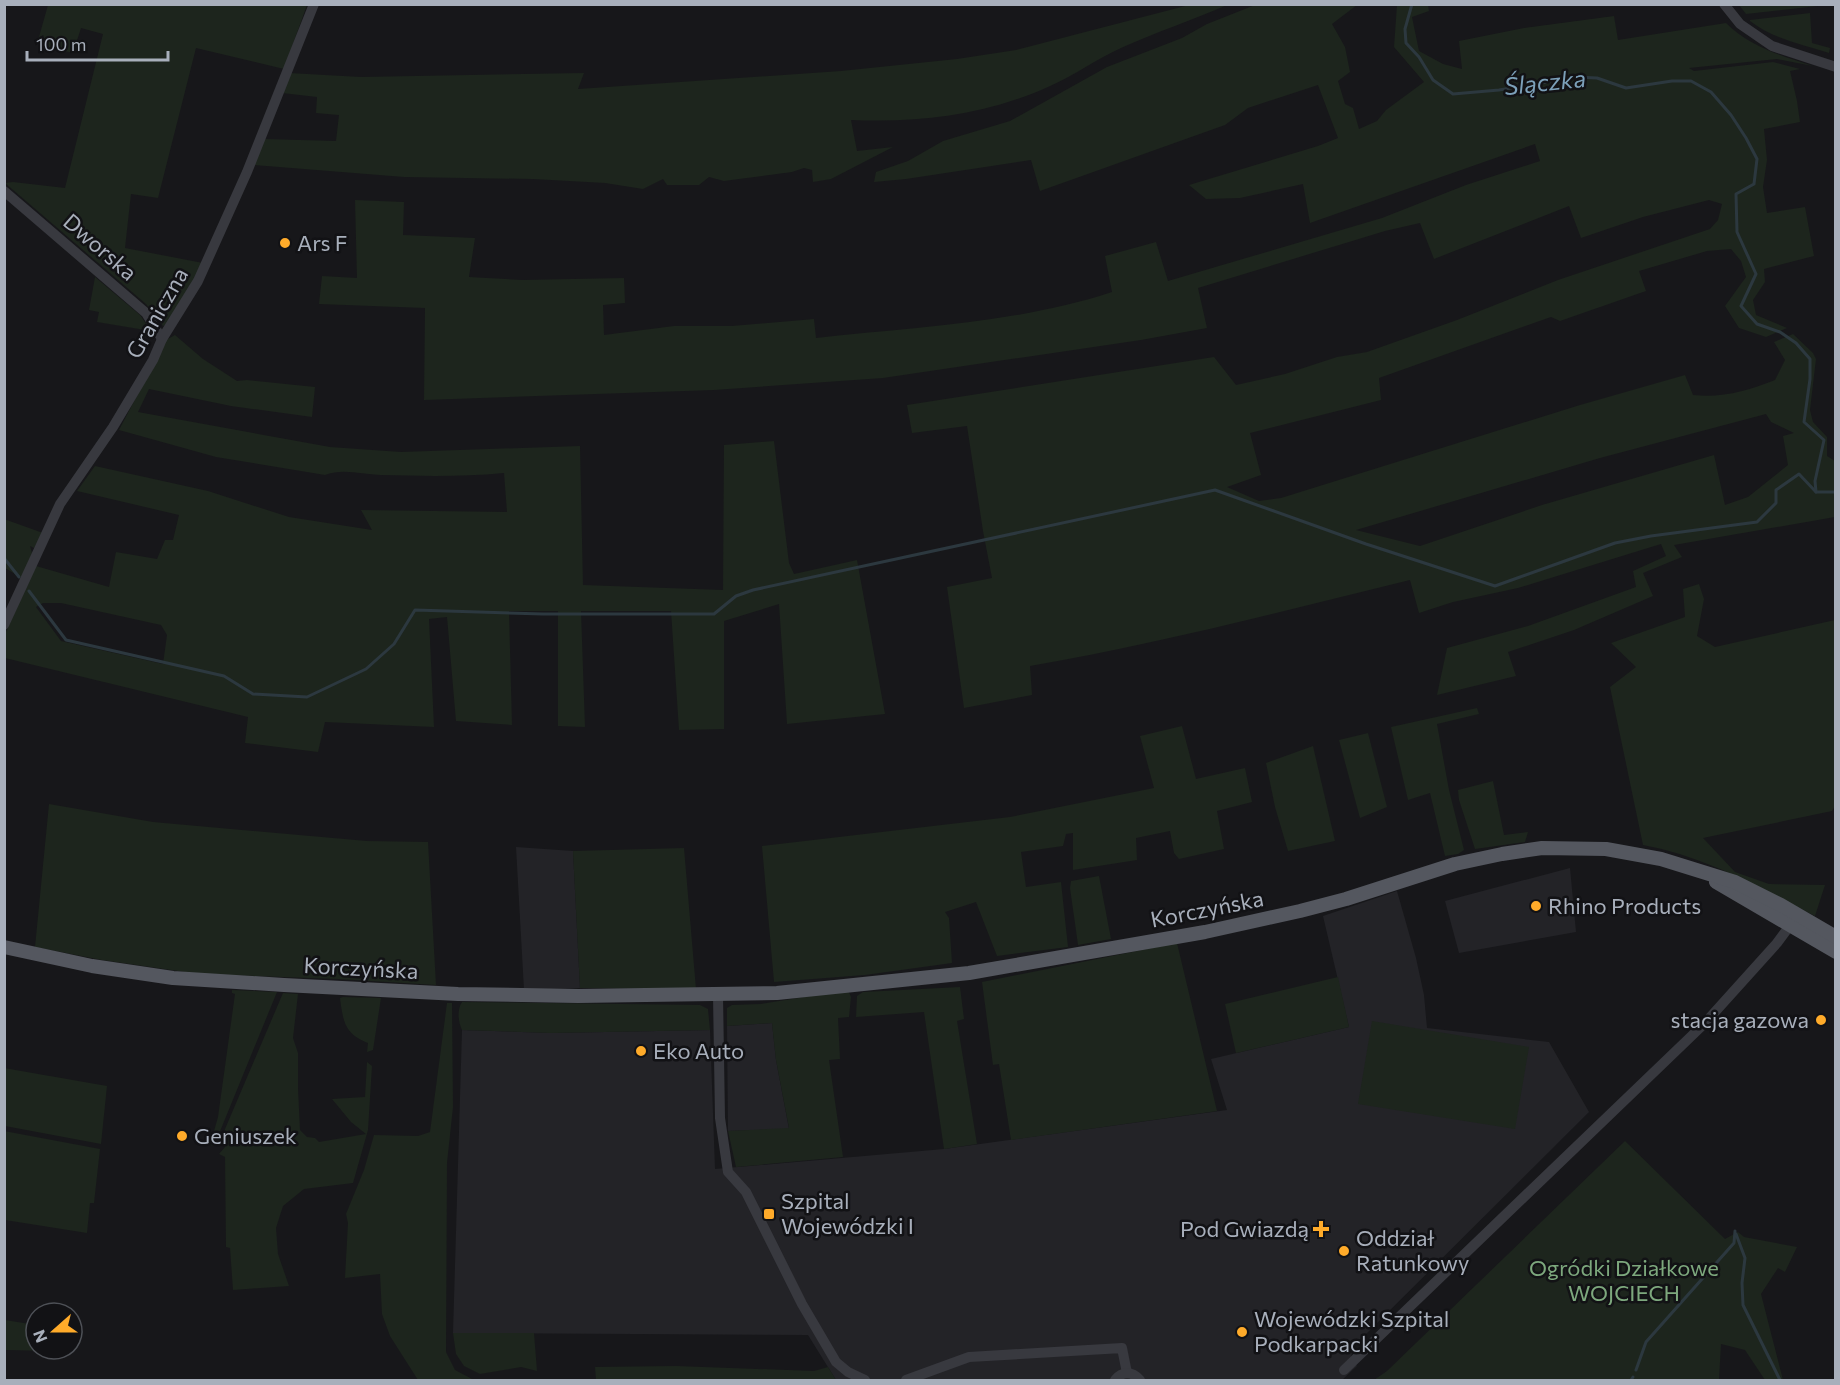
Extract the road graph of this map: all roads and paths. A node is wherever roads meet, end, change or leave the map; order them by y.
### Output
1 (314, 4) edge
2 (1724, 4) edge
3 (1836, 67) edge
4 (4, 191) edge
5 (162, 339) junction
6 (4, 625) edge
7 (1794, 920) junction
8 (1836, 937) edge
9 (4, 947) edge
10 (1836, 952) edge
11 (718, 995) junction
12 (1344, 1370) dead end
13 (1127, 1373) junction
14 (865, 1380) edge
15 (906, 1380) edge
16 (1115, 1380) edge
17 (1140, 1380) edge

1 - 5 street, Graniczna
2 - 3 street
4 - 5 street, Dworska
5 - 6 street, Graniczna
7 - 8 main road, Korczyńska
7 - 10 main road, Korczyńska
7 - 11 main road, Korczyńska
7 - 12 street
9 - 11 main road, Korczyńska
11 - 14 street
13 - 15 street
13 - 16 street
13 - 17 street

